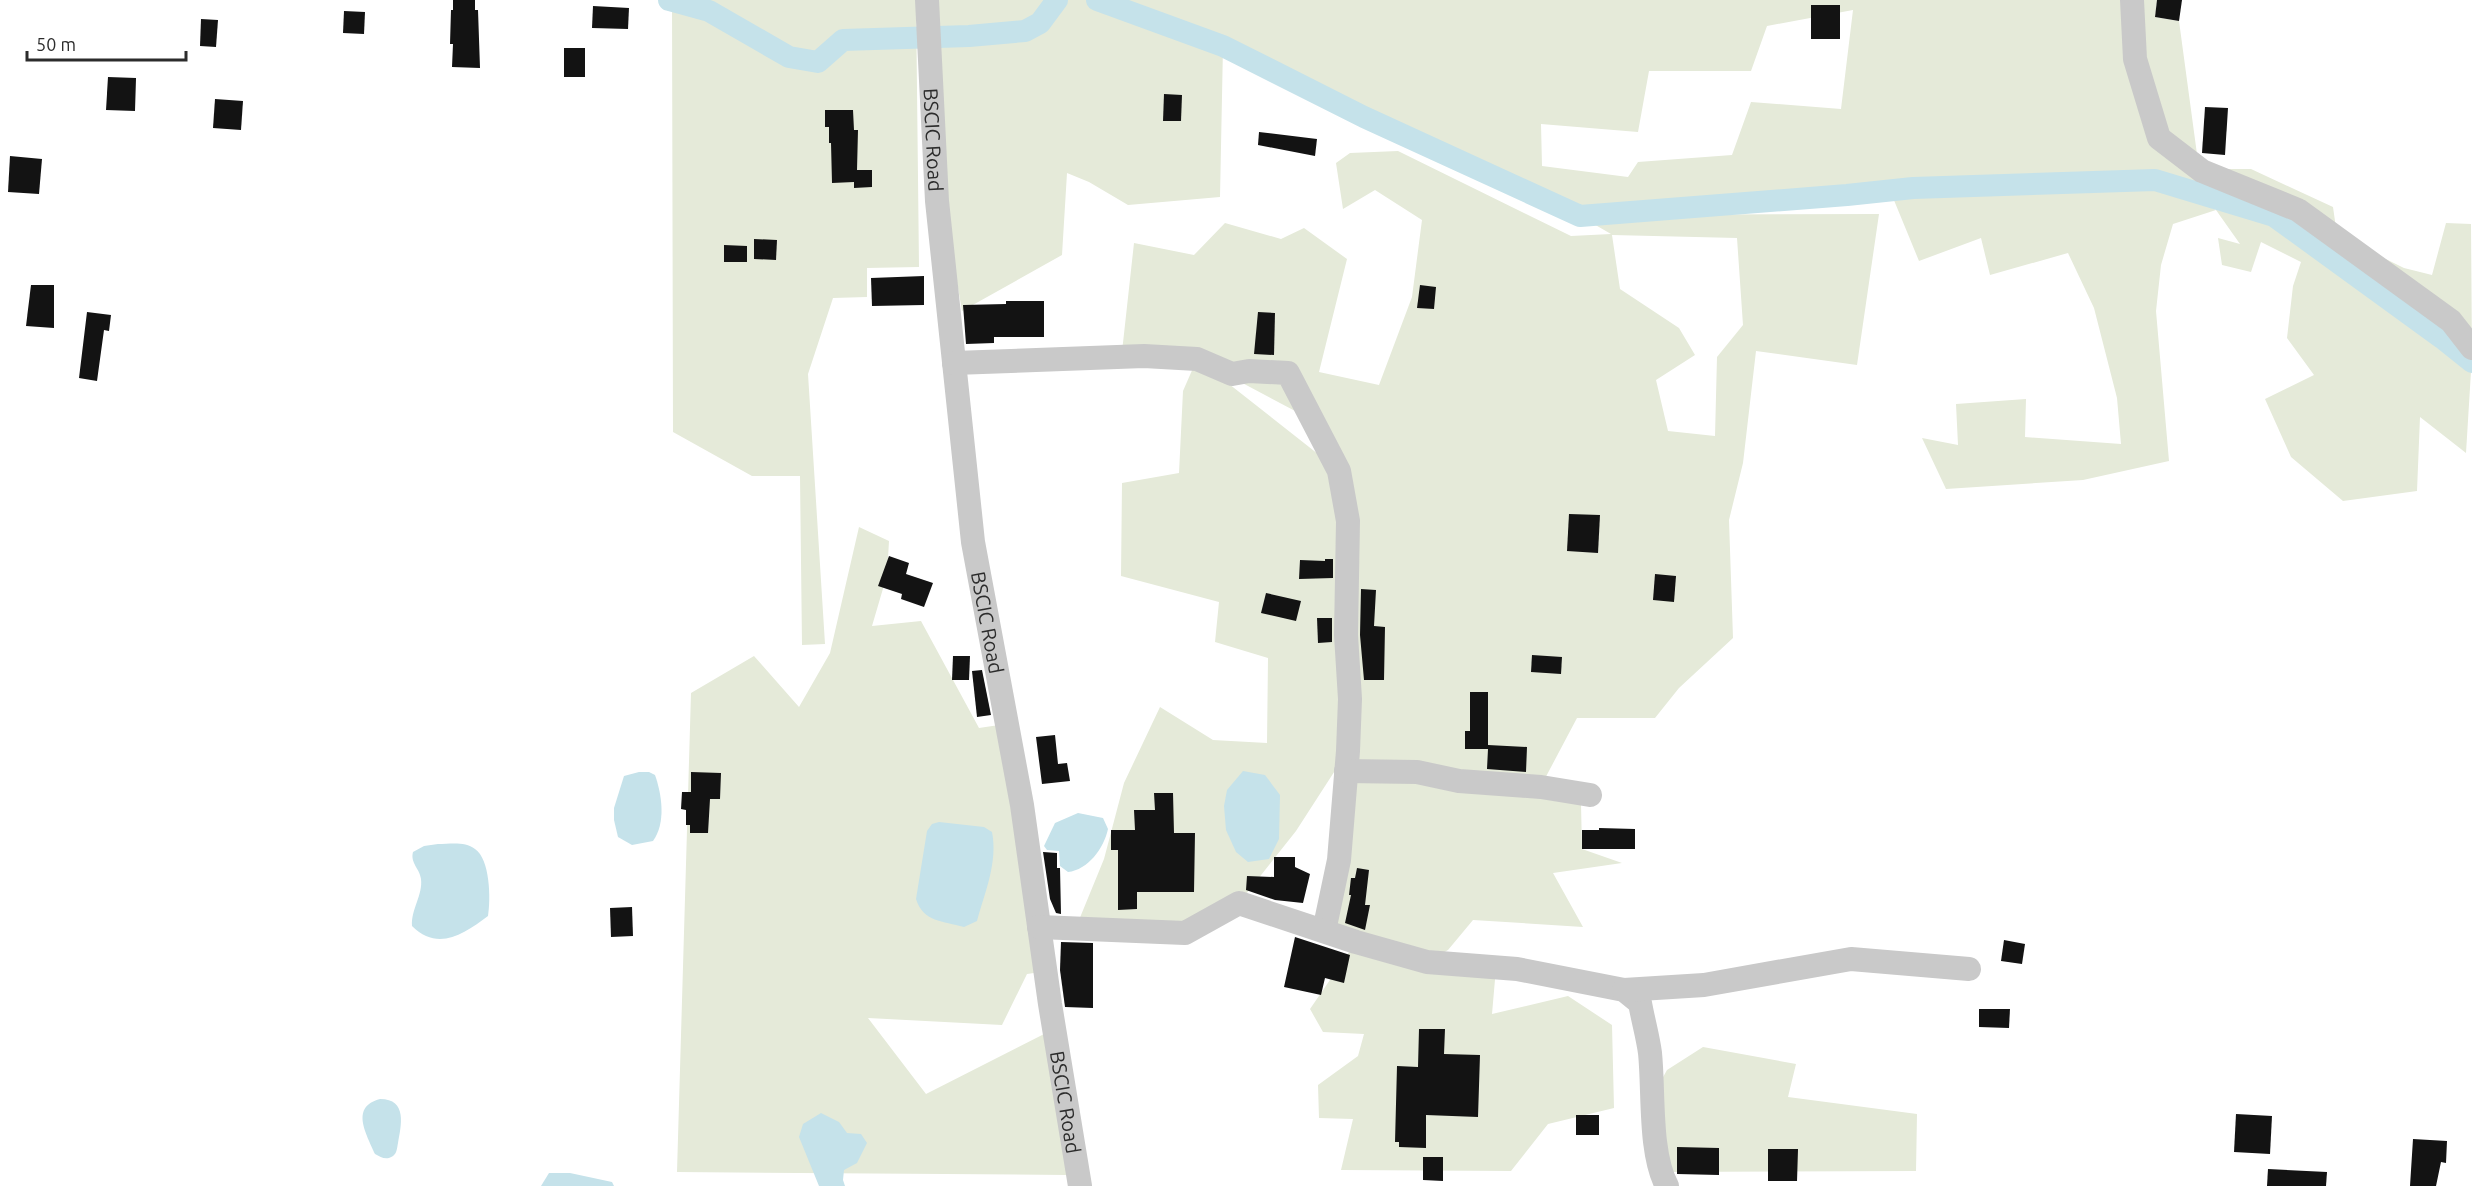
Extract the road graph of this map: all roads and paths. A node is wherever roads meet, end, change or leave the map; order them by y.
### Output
1 (2132, 0) edge
2 (928, 8) edge
3 (2472, 348) edge
4 (954, 363) junction
5 (1346, 771) junction
6 (1590, 795) dead end
7 (1039, 927) junction
8 (1324, 931) junction
9 (1969, 969) dead end
10 (1624, 990) junction
11 (1080, 1186) edge
12 (1667, 1186) edge

1 - 3 street
2 - 4 street, BSCIC Road
4 - 5 street
4 - 7 street, BSCIC Road
5 - 6 street
5 - 8 street
7 - 8 street
7 - 11 street, BSCIC Road
8 - 10 street
9 - 10 street
10 - 12 street

